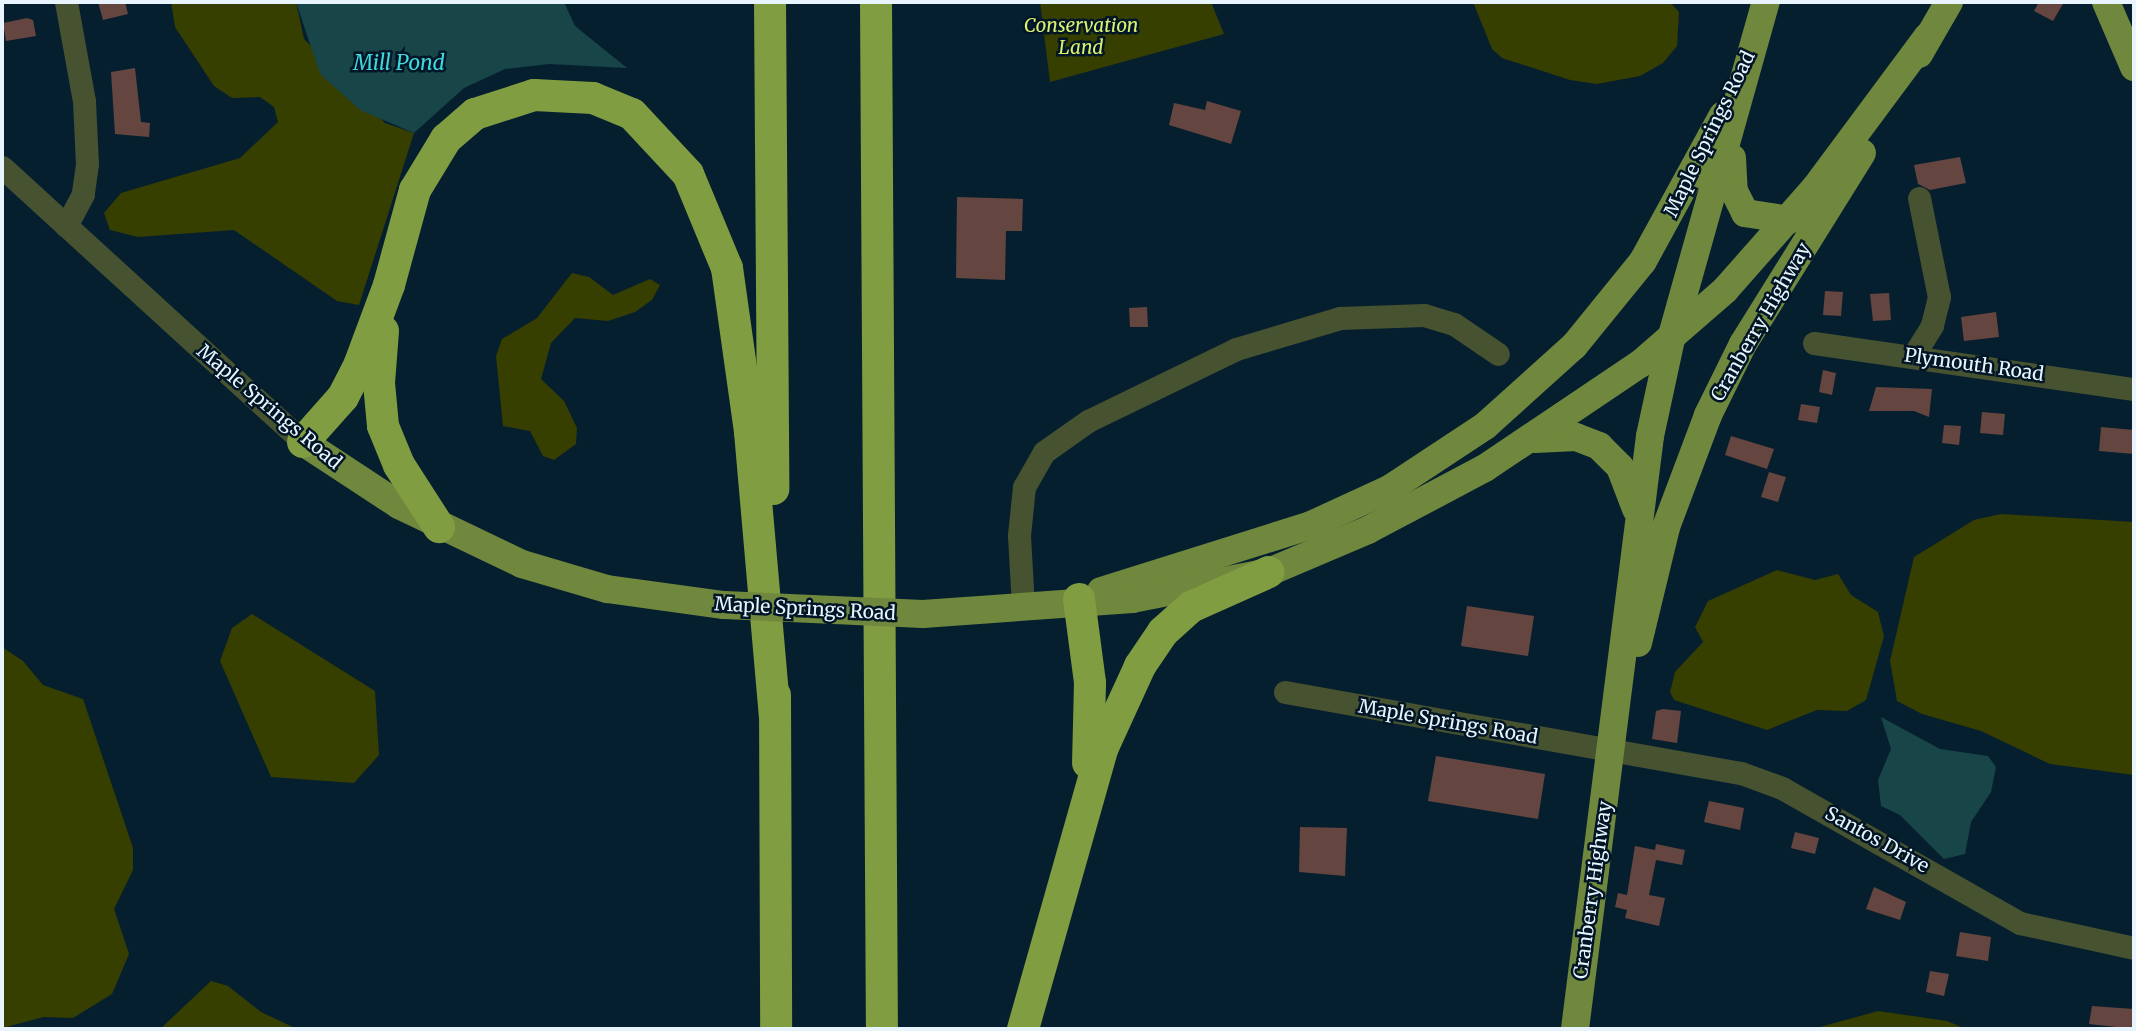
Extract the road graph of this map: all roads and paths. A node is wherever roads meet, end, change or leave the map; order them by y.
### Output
1 (66, 2) edge
2 (770, 2) edge
3 (876, 2) edge
4 (1766, 2) edge
5 (1949, 2) edge
6 (2106, 2) edge
7 (1928, 36) junction
8 (1756, 40) junction
9 (2134, 67) edge
10 (1731, 138) junction
11 (2, 167) edge
12 (1919, 198) dead end
13 (1789, 220) junction
14 (66, 226) junction
15 (389, 285) junction
16 (1671, 339) junction
17 (1814, 343) dead end
18 (1498, 354) dead end
19 (1913, 356) junction
20 (2134, 389) edge
21 (1535, 439) junction
22 (303, 442) junction
23 (1638, 514) junction
24 (439, 527) junction
25 (1269, 572) junction
26 (1079, 600) junction
27 (1023, 607) junction
28 (1285, 692) dead end
29 (775, 716) junction
30 (1612, 751) junction
31 (1082, 813) junction
32 (2134, 948) edge
33 (776, 1029) edge
34 (882, 1029) edge
35 (1023, 1029) edge
36 (1575, 1029) edge

1 - 14 street
2 - 29 highway
3 - 34 highway
4 - 8 main road, Cranberry Highway
5 - 7 main road, Cranberry Highway
6 - 9 main road
7 - 13 main road, Cranberry Highway
7 - 30 main road, Cranberry Highway
8 - 10 main road, Cranberry Highway
8 - 26 main road, Maple Springs Road
10 - 13 main road
10 - 16 main road, Cranberry Highway
11 - 14 street, Maple Springs Road
12 - 19 street
13 - 16 main road, Cranberry Highway
14 - 22 street, Maple Springs Road
15 - 22 highway
15 - 24 highway
15 - 29 highway
16 - 21 main road, Maple Springs Road
16 - 23 main road, Cranberry Highway
17 - 19 street, Plymouth Road
18 - 27 street
19 - 20 street, Plymouth Road
21 - 23 main road
21 - 25 main road, Maple Springs Road
22 - 24 main road, Maple Springs Road
23 - 30 main road, Cranberry Highway
24 - 27 main road, Maple Springs Road, bridge
25 - 26 main road, Maple Springs Road
25 - 31 highway
26 - 27 main road, Maple Springs Road
26 - 31 highway
28 - 30 street, Maple Springs Road
29 - 33 highway
30 - 32 street, Santos Drive
30 - 36 main road, Cranberry Highway
31 - 35 highway

